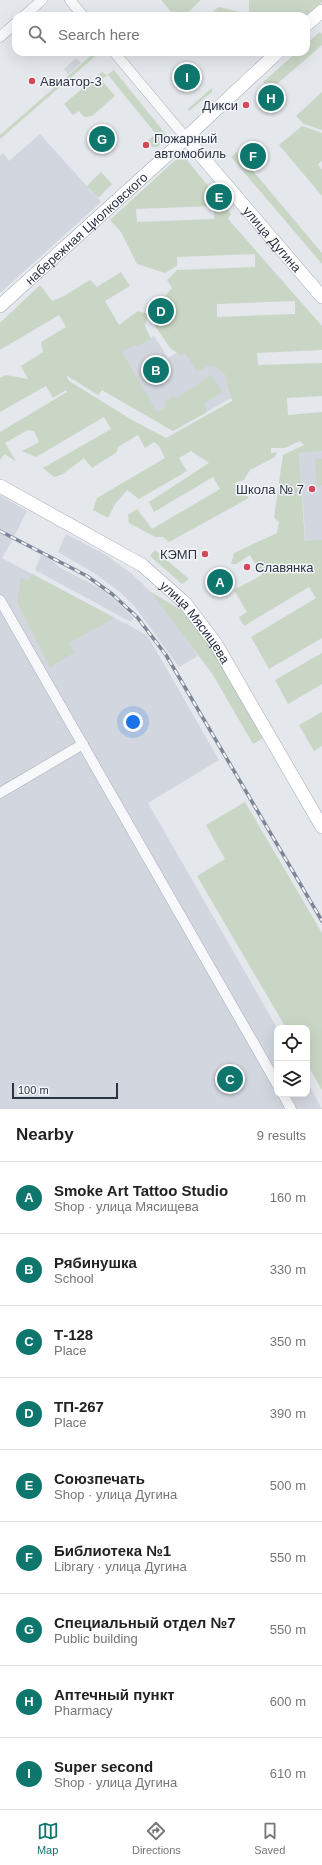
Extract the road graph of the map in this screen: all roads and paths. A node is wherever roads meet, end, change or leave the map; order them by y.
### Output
1 (42, 0) edge
2 (70, 0) edge
3 (322, 11) edge
4 (28, 12) edge
5 (80, 12) edge
6 (310, 22) edge
7 (12, 26) edge
8 (0, 37) edge
9 (117, 56) edge
10 (274, 56) edge
11 (186, 138) junction
12 (322, 297) edge
13 (0, 306) edge
14 (0, 486) edge
15 (0, 600) edge
16 (83, 744) junction
17 (0, 793) edge
18 (322, 827) edge
19 (274, 1079) edge
20 (285, 1097) edge
21 (291, 1109) edge

1 - 4 street
2 - 5 street
3 - 6 main road
7 - 8 street
9 - 11 street, улица Дугина
10 - 11 main road, набережная Циолковского
11 - 12 main road, улица Дугина
11 - 13 main road, набережная Циолковского
14 - 18 main road, улица Мясищева
15 - 16 street
16 - 17 street
16 - 19 street
20 - 21 street

